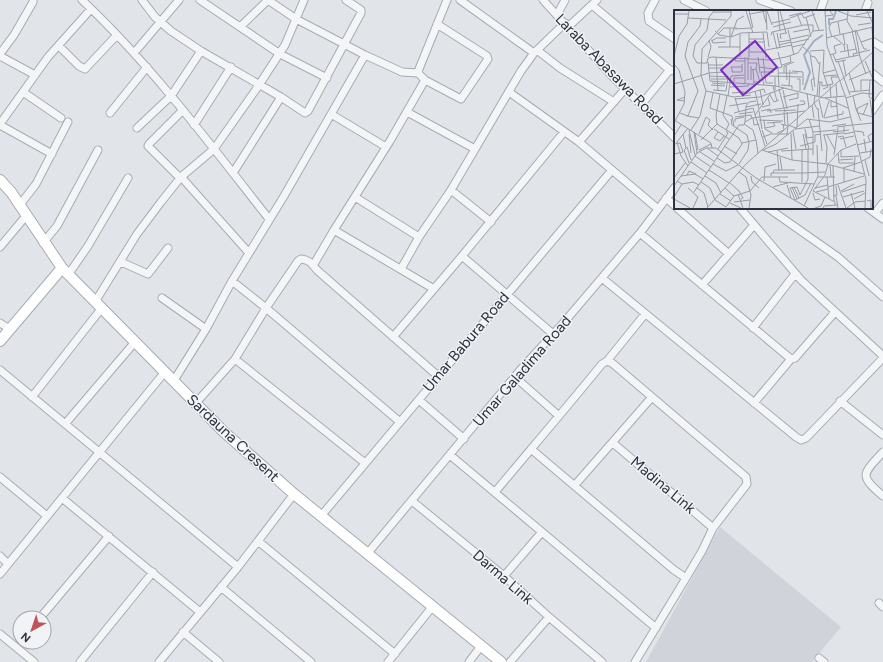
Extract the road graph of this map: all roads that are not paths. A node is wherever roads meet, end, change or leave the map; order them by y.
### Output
1 (82, 0) edge
2 (142, 0) edge
3 (179, 0) edge
4 (200, 0) edge
5 (268, 0) edge
6 (304, 0) edge
7 (346, 0) edge
8 (447, 0) edge
9 (460, 0) edge
10 (543, 0) edge
11 (565, 0) edge
12 (655, 0) edge
13 (760, 0) edge
14 (824, 0) edge
15 (689, 1) edge
16 (33, 2) dead end
17 (594, 3) edge
18 (775, 3) edge
19 (868, 3) dead end
20 (91, 9) junction
21 (704, 10) edge
22 (789, 10) edge
23 (820, 10) edge
24 (864, 10) edge
25 (557, 15) junction
26 (296, 19) junction
27 (161, 23) junction
28 (437, 24) junction
29 (567, 25) junction
30 (240, 27) junction
31 (116, 36) junction
32 (674, 38) edge
33 (873, 42) edge
34 (346, 44) junction
35 (60, 46) junction
36 (883, 48) edge
37 (201, 51) junction
38 (536, 52) junction
39 (134, 53) junction
40 (280, 54) junction
41 (0, 55) edge
42 (365, 55) junction
43 (147, 67) junction
44 (230, 67) junction
45 (673, 71) edge
46 (418, 73) junction
47 (873, 74) edge
48 (35, 75) junction
49 (327, 78) junction
50 (425, 80) junction
51 (883, 82) edge
52 (259, 84) junction
53 (625, 89) junction
54 (23, 92) junction
55 (509, 92) junction
56 (883, 95) edge
57 (171, 96) junction
58 (281, 97) junction
59 (614, 102) junction
60 (641, 105) junction
61 (182, 110) junction
62 (873, 110) edge
63 (407, 112) junction
64 (110, 113) dead end
65 (331, 114) junction
66 (61, 118) dead end
67 (68, 122) dead end
68 (0, 125) edge
69 (194, 125) junction
70 (137, 128) dead end
71 (564, 132) junction
72 (674, 137) edge
73 (579, 142) junction
74 (386, 147) junction
75 (214, 149) junction
76 (475, 149) junction
77 (98, 150) dead end
78 (52, 154) junction
79 (612, 170) junction
80 (233, 173) junction
81 (181, 177) junction
82 (128, 178) dead end
83 (0, 180) edge
84 (674, 188) edge
85 (451, 190) junction
86 (355, 197) junction
87 (666, 198) junction
88 (883, 203) edge
89 (674, 205) edge
90 (19, 206) junction
91 (658, 209) junction
92 (678, 209) edge
93 (741, 209) edge
94 (769, 209) edge
95 (869, 209) edge
96 (875, 213) junction
97 (26, 216) junction
98 (269, 219) junction
99 (883, 219) edge
100 (491, 222) junction
101 (754, 226) junction
102 (334, 230) junction
103 (640, 232) junction
104 (419, 237) junction
105 (44, 243) junction
106 (0, 247) edge
107 (168, 248) dead end
108 (249, 253) junction
109 (729, 254) junction
110 (462, 256) junction
111 (121, 262) junction
112 (314, 264) junction
113 (401, 269) junction
114 (65, 271) junction
115 (795, 274) junction
116 (602, 278) junction
117 (232, 281) junction
118 (702, 285) junction
119 (434, 289) junction
120 (506, 294) junction
121 (883, 297) edge
122 (162, 298) dead end
123 (98, 305) junction
124 (266, 308) junction
125 (835, 312) junction
126 (645, 314) junction
127 (0, 323) edge
128 (753, 328) junction
129 (10, 329) junction
130 (206, 329) junction
131 (553, 334) junction
132 (393, 336) junction
133 (0, 341) edge
134 (135, 342) junction
135 (883, 357) edge
136 (235, 359) junction
137 (791, 359) junction
138 (607, 361) junction
139 (0, 370) edge
140 (164, 373) junction
141 (438, 376) junction
142 (515, 376) junction
143 (173, 382) junction
144 (32, 397) junction
145 (652, 397) junction
146 (419, 400) junction
147 (840, 400) junction
148 (754, 403) junction
149 (195, 404) junction
150 (559, 416) junction
151 (400, 422) junction
152 (65, 424) junction
153 (883, 435) edge
154 (464, 439) junction
155 (613, 443) junction
156 (531, 448) junction
157 (98, 452) junction
158 (883, 452) edge
159 (450, 455) junction
160 (366, 463) junction
161 (0, 477) edge
162 (575, 485) junction
163 (495, 492) junction
164 (294, 494) junction
165 (883, 496) edge
166 (62, 498) junction
167 (412, 501) junction
168 (47, 516) junction
169 (321, 516) junction
170 (713, 528) junction
171 (542, 532) junction
172 (109, 536) junction
173 (258, 541) junction
174 (367, 554) junction
175 (0, 556) edge
176 (8, 564) junction
177 (238, 567) junction
178 (153, 572) junction
179 (0, 574) edge
180 (504, 576) junction
181 (686, 578) junction
182 (221, 587) junction
183 (433, 606) junction
184 (47, 610) edge
185 (200, 612) junction
186 (549, 617) junction
187 (656, 628) junction
188 (183, 632) junction
189 (0, 634) edge
190 (12, 641) edge
191 (481, 646) junction
192 (23, 650) edge
193 (394, 654) junction
194 (34, 662) edge
195 (80, 662) edge
196 (159, 662) edge
197 (219, 662) edge
198 (311, 662) edge
199 (388, 662) edge
200 (469, 662) edge
201 (500, 662) edge
202 (510, 662) edge
203 (602, 662) edge
204 (635, 662) edge

1 - 20 street
2 - 27 street
3 - 27 street
4 - 30 street
5 - 26 street
5 - 30 street
6 - 26 street
7 - 34 street
8 - 28 street
9 - 38 street
10 - 25 street, Laraba Abasawa Road
11 - 25 street
12 - 32 street
13 - 18 street
14 - 23 street
15 - 21 street
16 - 41 street
17 - 29 street
17 - 45 street
18 - 22 street
19 - 24 street
20 - 31 street
20 - 35 street
25 - 29 street, Laraba Abasawa Road
26 - 34 street
26 - 40 street
27 - 37 street
27 - 39 street
28 - 46 street
28 - 50 street
29 - 38 street
29 - 53 street, Laraba Abasawa Road
30 - 40 street
31 - 35 street
31 - 39 street
33 - 36 street
34 - 42 street
34 - 49 street
35 - 48 street
37 - 44 street
37 - 57 street
38 - 55 street
38 - 59 street
39 - 43 street
40 - 49 street
40 - 52 street
41 - 48 street
42 - 46 street
42 - 65 street
43 - 57 street
43 - 64 street
44 - 52 street
44 - 69 street
45 - 60 street
46 - 50 street
47 - 51 street
48 - 54 street
49 - 58 street
50 - 63 street
52 - 58 street
52 - 75 street
53 - 59 street
53 - 60 street, Laraba Abasawa Road
54 - 66 street
54 - 68 street
55 - 71 street
55 - 76 street
56 - 62 street
57 - 61 street
57 - 70 street
58 - 80 street
59 - 73 street
60 - 72 street, Laraba Abasawa Road
61 - 69 street
61 - 81 street
63 - 74 street
63 - 76 street
65 - 74 street
65 - 98 street
67 - 78 street
68 - 78 street
69 - 75 street
71 - 73 street
71 - 100 street
73 - 79 street
74 - 86 street
75 - 80 street
75 - 81 street
76 - 85 street
77 - 105 street
78 - 90 street
79 - 91 street
79 - 120 street, Umar Babura Road
80 - 98 street
81 - 108 street
81 - 111 street
82 - 114 street
83 - 90 street, Sardauna Cresent
84 - 87 street, Umar Galadima Road
85 - 100 street
85 - 104 street
86 - 102 street
86 - 104 street
87 - 89 street
87 - 91 street, Umar Galadima Road
88 - 96 street
90 - 97 street, Sardauna Cresent
91 - 103 street, Umar Galadima Road
92 - 109 street
93 - 101 street
94 - 121 street
95 - 96 street
96 - 99 street
97 - 105 street, Sardauna Cresent
97 - 106 street
98 - 108 street
100 - 110 street
101 - 109 street
101 - 115 street
102 - 112 street
102 - 113 street
103 - 116 street, Umar Galadima Road
103 - 118 street
104 - 113 street
105 - 114 street, Sardauna Cresent
107 - 111 street
108 - 117 street
109 - 118 street
110 - 119 street
110 - 120 street
111 - 123 street
112 - 124 street
112 - 132 street
113 - 119 street
114 - 123 street, Sardauna Cresent
114 - 129 street
115 - 125 street
115 - 128 street
116 - 126 street
116 - 131 street, Umar Galadima Road
117 - 124 street
117 - 130 street
118 - 128 street
119 - 132 street
120 - 131 street
120 - 141 street, Umar Babura Road
122 - 130 street
123 - 134 street, Sardauna Cresent
123 - 144 street
124 - 136 street
124 - 151 street
125 - 135 street
125 - 137 street
126 - 138 street
126 - 148 street
127 - 129 street
128 - 137 street
129 - 133 street
130 - 143 street
131 - 142 street, Umar Galadima Road
132 - 141 street
134 - 140 street, Sardauna Cresent
134 - 152 street
135 - 147 street
136 - 149 street
136 - 160 street
137 - 148 street
138 - 145 street
138 - 150 street
139 - 144 street
140 - 143 street, Sardauna Cresent
140 - 157 street
141 - 146 street, Umar Babura Road
142 - 150 street
142 - 154 street, Umar Galadima Road
143 - 149 street, Sardauna Cresent
144 - 152 street
145 - 155 street
145 - 170 street
146 - 151 street, Umar Babura Road
146 - 154 street
147 - 148 street
147 - 153 street
149 - 164 street, Sardauna Cresent
150 - 156 street
151 - 160 street, Umar Babura Road
152 - 157 street
154 - 159 street, Umar Galadima Road
155 - 162 street
155 - 170 street, Madina Link
156 - 162 street
156 - 163 street
157 - 166 street
157 - 177 street
158 - 165 street
159 - 163 street
159 - 167 street, Umar Galadima Road
160 - 169 street, Umar Babura Road
161 - 168 street
162 - 181 street
163 - 171 street
164 - 169 street, Sardauna Cresent
164 - 173 street
166 - 168 street
166 - 172 street
167 - 174 street, Umar Galadima Road
167 - 180 street, Darma Link
168 - 176 street
169 - 174 street, Sardauna Cresent
170 - 181 street
171 - 180 street
171 - 187 street
172 - 178 street
172 - 184 street
173 - 177 street
173 - 193 street
174 - 183 street, Sardauna Cresent
175 - 176 street
176 - 179 street
177 - 182 street
178 - 185 street
178 - 195 street
180 - 186 street, Darma Link
181 - 187 street
182 - 185 street
182 - 198 street
183 - 191 street, Sardauna Cresent
183 - 193 street
185 - 188 street
186 - 202 street
186 - 203 street, Darma Link
187 - 204 street
188 - 196 street
188 - 197 street
189 - 190 street
191 - 200 street
191 - 201 street, Sardauna Cresent
192 - 194 street
193 - 199 street

